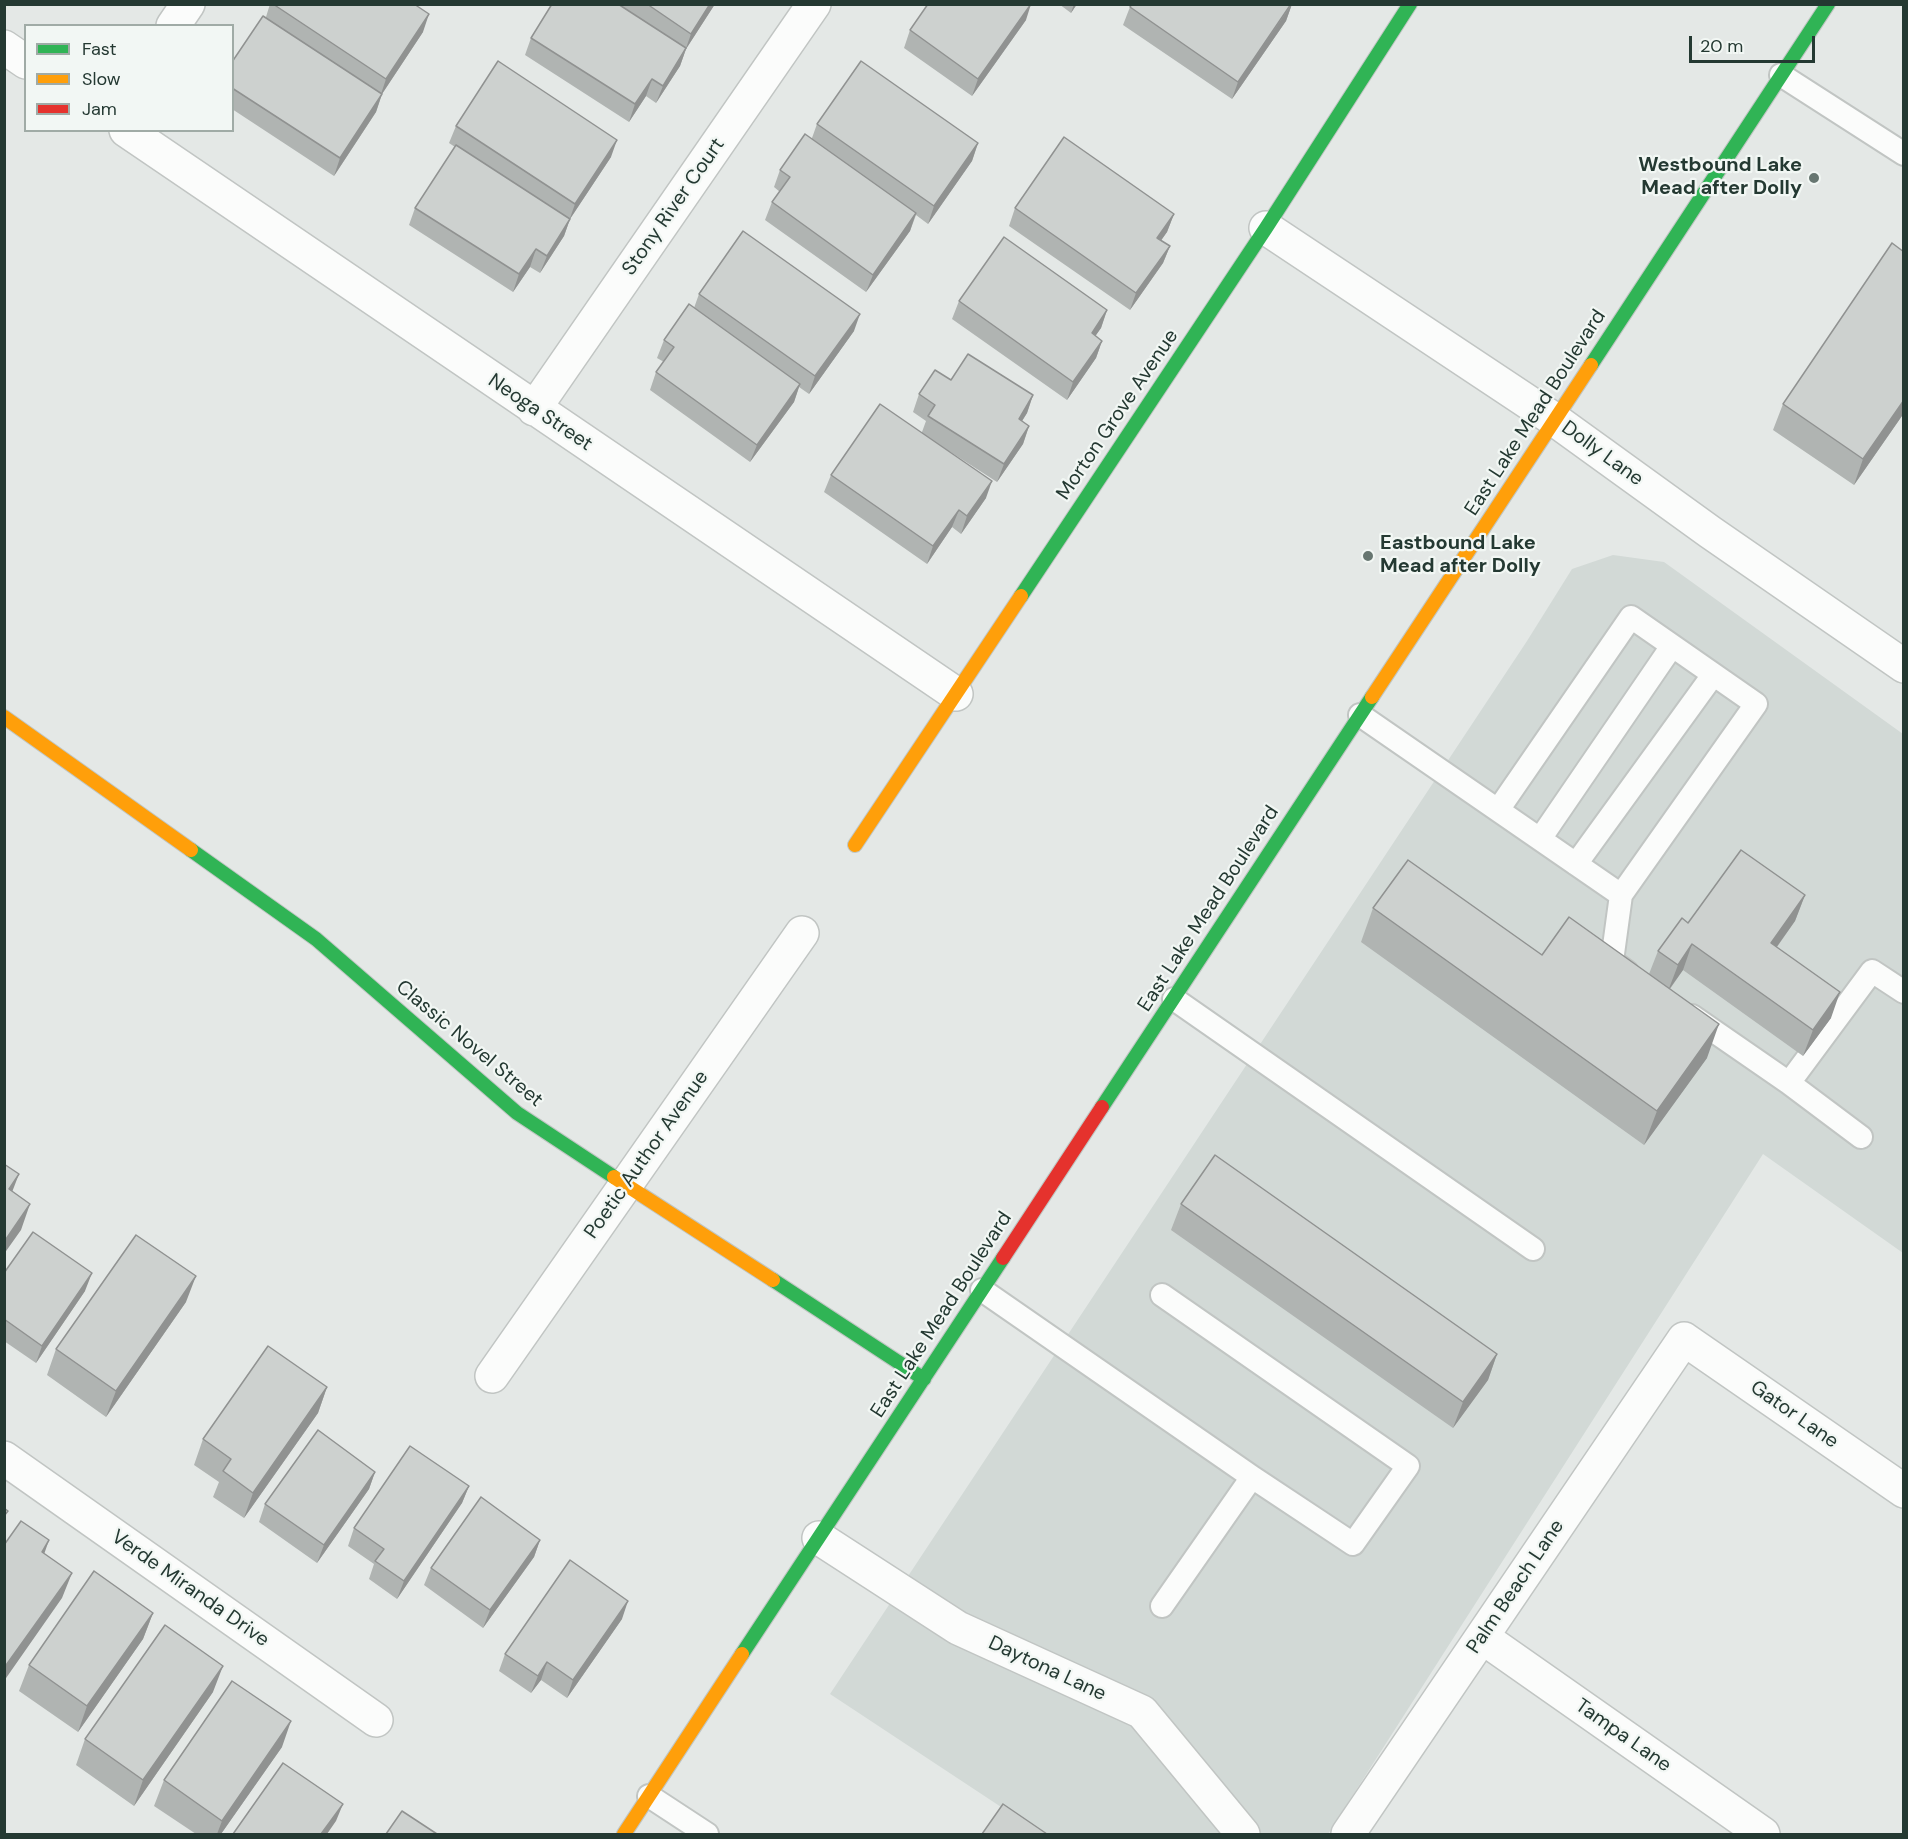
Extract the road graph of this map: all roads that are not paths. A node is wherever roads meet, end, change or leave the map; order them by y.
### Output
1 (188, 4) edge
2 (814, 4) edge
3 (1827, 4) edge
4 (1402, 7) edge
5 (174, 24) edge
6 (4, 47) edge
7 (24, 61) edge
8 (1781, 75) junction
9 (129, 132) edge
10 (1904, 154) edge
11 (1266, 228) junction
12 (534, 409) junction
13 (1555, 420) junction
14 (1672, 646) junction
15 (1904, 666) edge
16 (1713, 675) junction
17 (956, 694) junction
18 (1360, 715) junction
19 (4, 717) edge
20 (1498, 810) junction
21 (1540, 839) junction
22 (855, 845) dead end
23 (1576, 864) junction
24 (1621, 895) junction
25 (802, 933) dead end
26 (1642, 982) edge
27 (1904, 992) edge
28 (1174, 999) junction
29 (1671, 1002) edge
30 (1789, 1083) junction
31 (1862, 1137) dead end
32 (627, 1184) junction
33 (1533, 1249) dead end
34 (982, 1290) junction
35 (1162, 1295) dead end
36 (1684, 1339) joint
37 (492, 1376) dead end
38 (924, 1379) junction
39 (4, 1458) edge
40 (1252, 1478) junction
41 (1904, 1491) edge
42 (819, 1538) junction
43 (1162, 1606) dead end
44 (1482, 1637) junction
45 (376, 1720) dead end
46 (649, 1796) junction
47 (624, 1834) edge
48 (707, 1834) edge
49 (1243, 1834) edge
50 (1348, 1834) edge
51 (1763, 1834) edge

1 - 5 street
2 - 12 street, Stony River Court
3 - 8 main road, East Lake Mead Boulevard
4 - 11 main road, Morton Grove Avenue
6 - 7 street
8 - 10 lane
8 - 13 main road, East Lake Mead Boulevard
9 - 12 street, Neoga Street
11 - 13 street, Dolly Lane
11 - 17 main road, Morton Grove Avenue
12 - 17 street, Neoga Street
13 - 15 street, Dolly Lane
13 - 18 main road, East Lake Mead Boulevard
14 - 16 lane
14 - 20 lane
14 - 21 lane
16 - 23 lane
16 - 24 lane
17 - 22 main road, Morton Grove Avenue
18 - 20 lane
18 - 28 main road, East Lake Mead Boulevard
19 - 32 main road, Classic Novel Street
20 - 21 lane
21 - 23 lane
23 - 24 lane
24 - 26 lane
25 - 32 street, Poetic Author Avenue
27 - 30 lane
28 - 33 lane
28 - 34 main road, East Lake Mead Boulevard
29 - 30 lane
30 - 31 lane
32 - 37 street, Poetic Author Avenue
32 - 38 main road, Classic Novel Street
34 - 38 main road, East Lake Mead Boulevard
34 - 40 lane
35 - 40 lane
36 - 41 street, Gator Lane
36 - 44 street, Palm Beach Lane
38 - 42 main road, East Lake Mead Boulevard
39 - 45 street, Verde Miranda Drive
40 - 43 lane
42 - 46 main road, East Lake Mead Boulevard
42 - 49 street, Daytona Lane
44 - 50 street, Palm Beach Lane
44 - 51 street, Tampa Lane
46 - 47 main road, East Lake Mead Boulevard
46 - 48 lane

